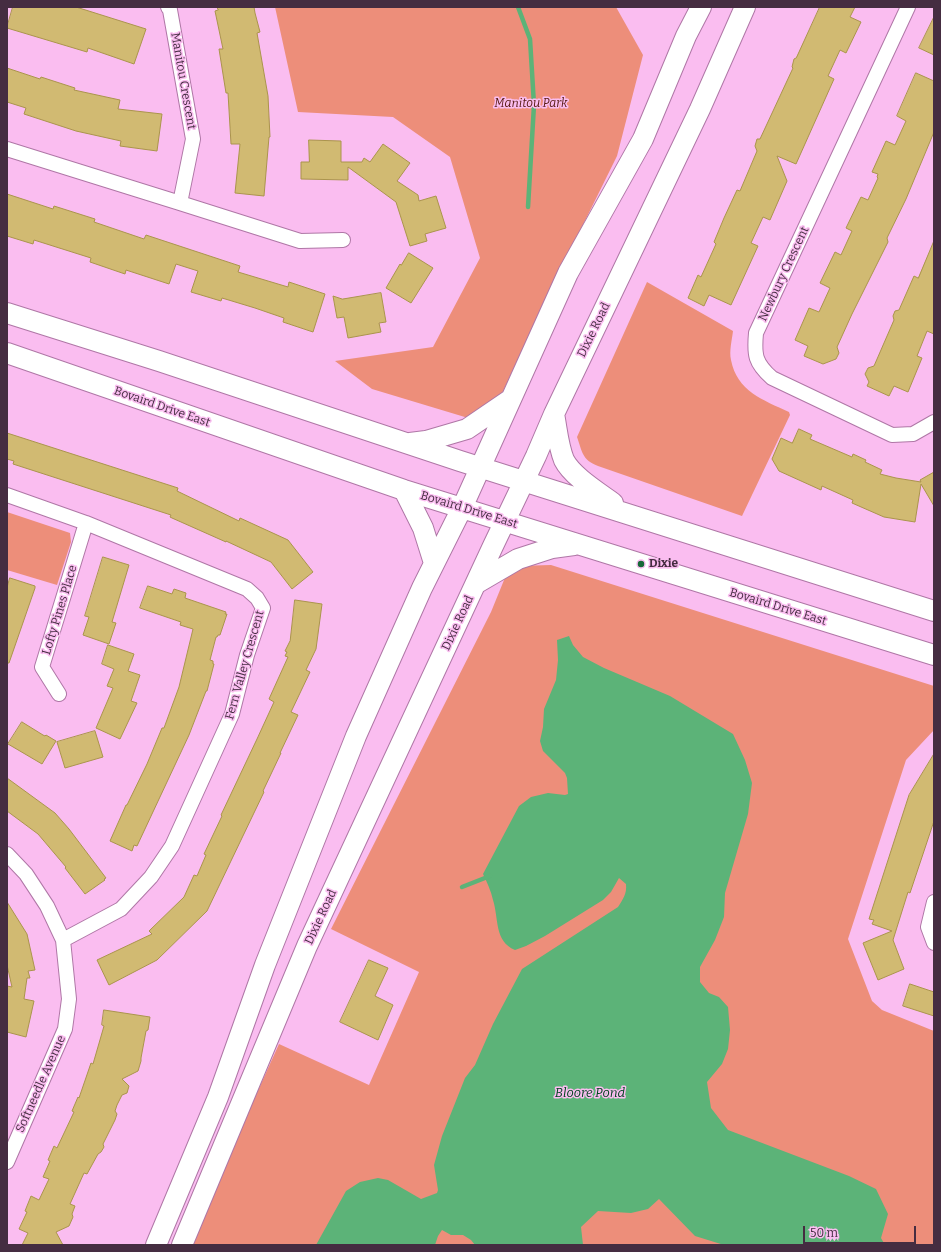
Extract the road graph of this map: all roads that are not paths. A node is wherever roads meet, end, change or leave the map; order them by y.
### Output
1 (168, 7) edge
2 (701, 7) edge
3 (745, 7) edge
4 (908, 7) edge
5 (7, 149) edge
6 (180, 203) junction
7 (343, 240) dead end
8 (7, 313) edge
9 (7, 353) edge
10 (511, 399) junction
11 (554, 414) junction
12 (934, 422) edge
13 (407, 443) junction
14 (480, 467) junction
15 (525, 480) junction
16 (404, 490) junction
17 (7, 495) edge
18 (462, 508) junction
19 (626, 512) junction
20 (505, 521) junction
21 (86, 523) junction
22 (578, 544) junction
23 (434, 563) junction
24 (477, 583) junction
25 (934, 611) edge
26 (934, 655) edge
27 (59, 694) dead end
28 (7, 854) edge
29 (934, 902) edge
30 (63, 940) junction
31 (934, 943) edge
32 (265, 965) junction
33 (295, 976) junction
34 (7, 1162) edge
35 (156, 1245) edge
36 (182, 1245) edge

1 - 6 street, Manitou Crescent
2 - 10 main road
3 - 11 main road, Dixie Road
4 - 12 street, Newbury Crescent
5 - 6 street
6 - 7 street
8 - 13 main road
9 - 16 main road, Bovaird Drive East
10 - 13 main road
10 - 14 main road
11 - 15 main road, Dixie Road
11 - 19 main road
13 - 14 main road
14 - 15 main road
14 - 18 main road
15 - 19 main road
15 - 20 main road, Dixie Road
16 - 18 main road, Bovaird Drive East
16 - 23 main road
17 - 21 street, Fern Valley Crescent
18 - 20 main road, Bovaird Drive East
18 - 23 main road
19 - 25 main road
20 - 22 main road, Bovaird Drive East
20 - 24 main road, Dixie Road
21 - 27 street, Lofty Pines Place
21 - 30 street, Fern Valley Crescent
22 - 24 main road
22 - 26 main road, Bovaird Drive East
23 - 32 main road
24 - 33 main road, Dixie Road
28 - 30 street, Softneedle Avenue
29 - 31 street
30 - 34 street, Softneedle Avenue
32 - 33 main road
32 - 35 main road
33 - 36 main road, Dixie Road

